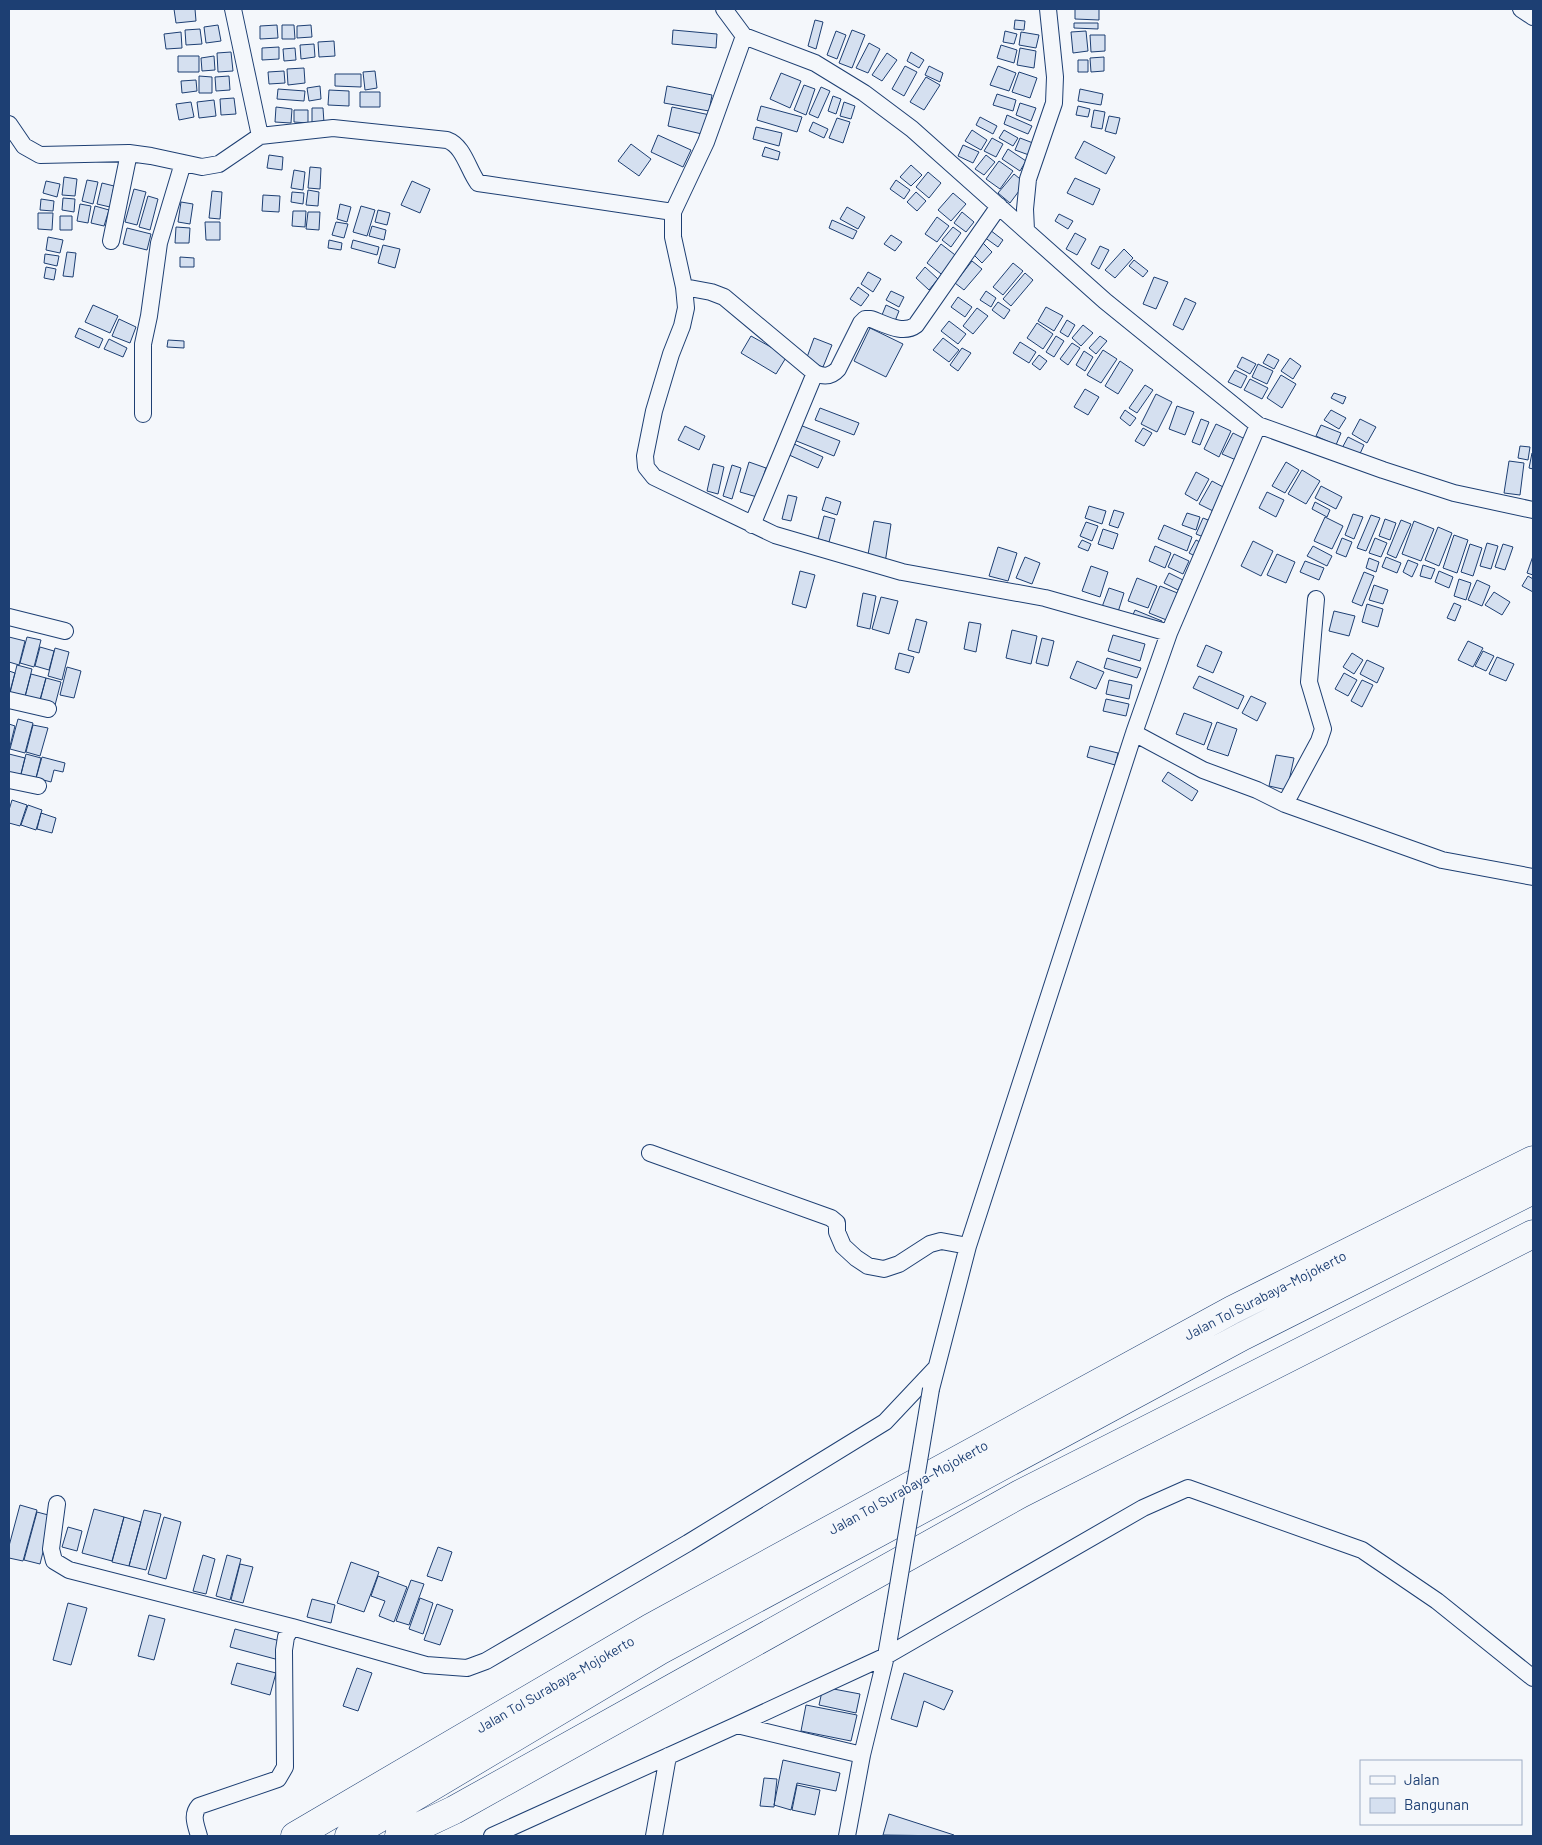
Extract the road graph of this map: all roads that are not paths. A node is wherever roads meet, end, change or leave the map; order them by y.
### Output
1 (233, 9) edge
2 (724, 9) edge
3 (1048, 9) edge
4 (1521, 9) edge
5 (1533, 17) edge
6 (744, 36) junction
7 (9, 124) edge
8 (260, 136) junction
9 (129, 153) junction
10 (183, 163) junction
11 (999, 206) junction
12 (673, 212) junction
13 (1026, 230) junction
14 (111, 241) dead end
15 (684, 287) junction
16 (815, 373) junction
17 (143, 414) dead end
18 (1258, 425) junction
19 (1533, 510) edge
20 (752, 525) junction
21 (1316, 598) dead end
22 (9, 617) edge
23 (65, 631) dead end
24 (1169, 633) junction
25 (9, 700) edge
26 (48, 709) dead end
27 (1134, 732) junction
28 (9, 780) edge
29 (38, 786) dead end
30 (1285, 804) junction
31 (1533, 877) edge
32 (650, 1153) dead end
33 (1533, 1160) edge
34 (1533, 1190) edge
35 (1533, 1234) edge
36 (968, 1246) junction
37 (936, 1367) junction
38 (57, 1504) dead end
39 (292, 1627) junction
40 (886, 1656) junction
41 (1533, 1678) edge
42 (737, 1725) junction
43 (862, 1755) junction
44 (668, 1756) junction
45 (199, 1836) edge
46 (295, 1836) edge
47 (349, 1836) edge
48 (399, 1836) edge
49 (492, 1836) edge
50 (654, 1836) edge
51 (848, 1836) edge

1 - 8 street
2 - 6 street
3 - 13 street
4 - 5 street
6 - 11 street
6 - 12 street
7 - 9 street
8 - 10 street
8 - 12 street
9 - 10 street
9 - 14 street
10 - 17 street
11 - 13 street
11 - 16 street
12 - 15 street
13 - 18 street
15 - 16 street
15 - 20 street
16 - 20 street
18 - 19 street
18 - 24 street
20 - 24 street
21 - 30 street
22 - 23 street
24 - 27 street
25 - 26 street
27 - 30 street
27 - 36 street
28 - 29 street
30 - 31 street
32 - 36 street
33 - 46 highway, Jalan Tol Surabaya–Mojokerto
34 - 47 highway, Jalan Tol Surabaya–Mojokerto
35 - 48 highway
36 - 37 street
37 - 39 street
37 - 40 street, bridge
38 - 39 street
39 - 45 street
40 - 41 street
40 - 42 street
40 - 43 street
42 - 43 street
42 - 44 street
43 - 51 street
44 - 49 street
44 - 50 street

